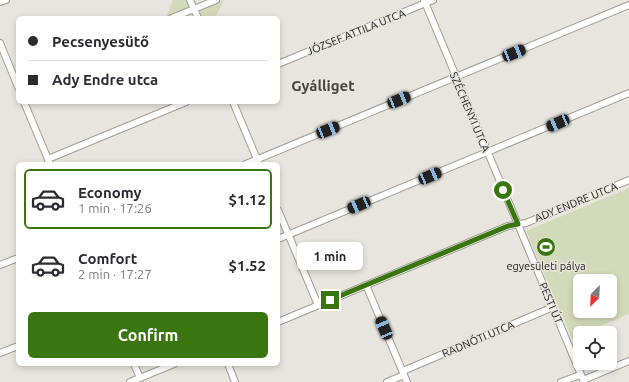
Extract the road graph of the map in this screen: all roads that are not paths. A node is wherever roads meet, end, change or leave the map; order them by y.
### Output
1 (6, 0) edge
2 (190, 0) edge
3 (216, 0) edge
4 (433, 0) edge
5 (0, 2) edge
6 (425, 2) edge
7 (629, 5) edge
8 (194, 9) junction
9 (177, 16) edge
10 (197, 16) edge
11 (0, 43) edge
12 (280, 63) edge
13 (456, 77) junction
14 (16, 82) edge
15 (629, 93) edge
16 (25, 104) edge
17 (181, 104) edge
18 (234, 104) edge
19 (487, 152) junction
20 (49, 162) edge
21 (258, 162) edge
22 (629, 180) edge
23 (280, 215) edge
24 (518, 224) junction
25 (288, 235) junction
26 (280, 238) edge
27 (16, 259) edge
28 (0, 265) edge
29 (366, 285) junction
30 (318, 305) junction
31 (553, 307) junction
32 (280, 321) edge
33 (16, 347) edge
34 (0, 353) edge
35 (629, 361) edge
36 (135, 366) edge
37 (169, 366) edge
38 (229, 366) edge
39 (404, 373) junction
40 (140, 378) junction
41 (582, 379) edge
42 (130, 382) edge
43 (235, 382) edge
44 (387, 382) edge
45 (407, 382) edge
46 (561, 382) edge

1 - 5 street
2 - 8 street
3 - 8 street
4 - 6 street, JÓZSEF ATTILA UTCA
6 - 12 street, JÓZSEF ATTILA UTCA
6 - 13 street, SZÉCHENYI UTCA
7 - 13 street
8 - 9 street
8 - 10 street
11 - 14 street
13 - 19 street, SZÉCHENYI UTCA
13 - 21 street
15 - 19 street
16 - 20 street
17 - 20 street
18 - 21 street
19 - 24 street, SZÉCHENYI UTCA
19 - 25 street
22 - 24 street, ADY ENDRE UTCA
23 - 25 street
24 - 29 street, ADY ENDRE UTCA
24 - 31 street, PESTI ÚT
25 - 26 street
25 - 30 street
27 - 28 street
29 - 30 street, ADY ENDRE UTCA
29 - 39 street
30 - 32 street, ADY ENDRE UTCA
31 - 39 street, RADNÓTI UTCA
31 - 41 street, PESTI ÚT
33 - 34 street
35 - 41 street
36 - 40 street
37 - 40 street
38 - 43 street
39 - 44 street, RADNÓTI UTCA
39 - 45 street
40 - 42 street
41 - 46 street

